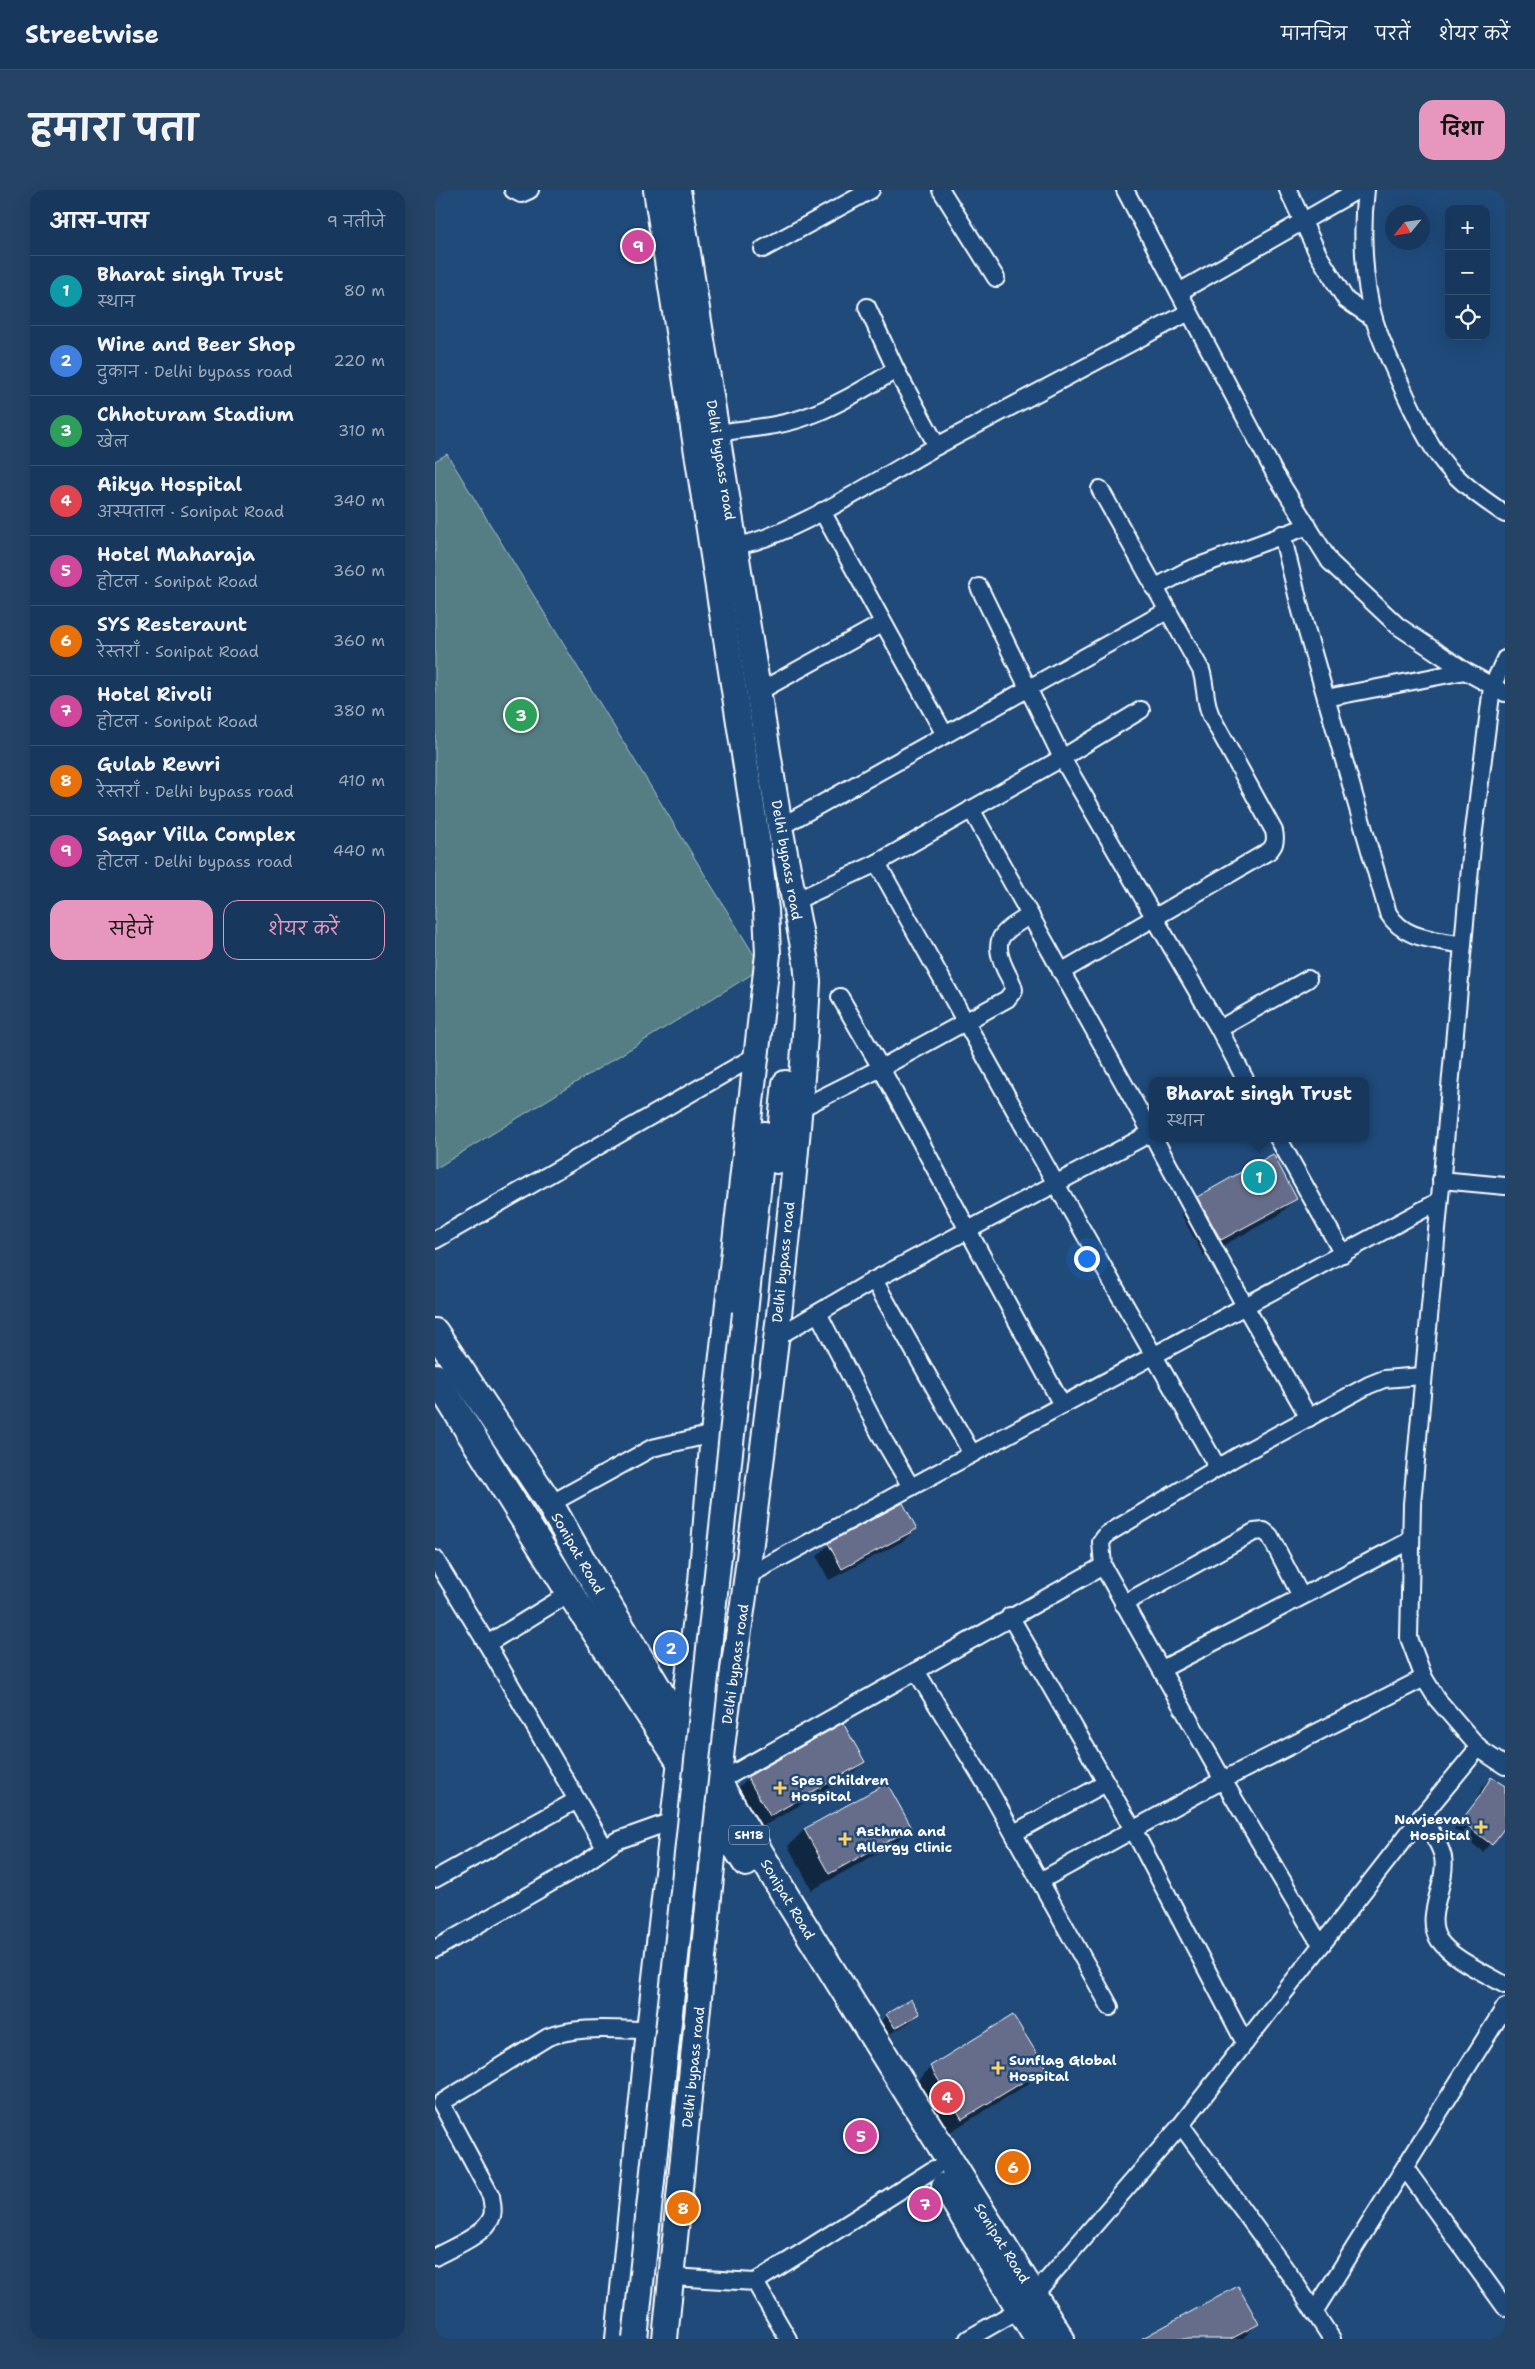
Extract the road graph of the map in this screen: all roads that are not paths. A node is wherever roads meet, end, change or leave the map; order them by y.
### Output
1 (513, 190) edge
2 (530, 190) edge
3 (656, 190) edge
4 (678, 190) edge
5 (871, 190) edge
6 (941, 190) edge
7 (1125, 190) edge
8 (1287, 190) edge
9 (1360, 190) edge
10 (1303, 222) junction
11 (763, 249) dead end
12 (996, 278) dead end
13 (1179, 292) junction
14 (867, 307) dead end
15 (1189, 312) junction
16 (1374, 319) junction
17 (896, 370) junction
18 (718, 433) junction
19 (937, 446) junction
20 (1100, 489) dead end
21 (823, 511) junction
22 (1505, 514) edge
23 (1308, 526) junction
24 (1282, 534) junction
25 (723, 546) junction
26 (979, 587) dead end
27 (1154, 588) junction
28 (1167, 611) junction
29 (883, 622) junction
30 (1505, 659) edge
31 (1465, 671) junction
32 (1028, 689) junction
33 (1498, 690) edge
34 (758, 692) junction
35 (1325, 698) junction
36 (1141, 710) dead end
37 (945, 735) junction
38 (1062, 758) junction
39 (971, 809) junction
40 (780, 827) junction
41 (877, 863) junction
42 (793, 902) junction
43 (1030, 915) junction
44 (1154, 917) junction
45 (768, 941) junction
46 (1463, 945) junction
47 (803, 949) junction
48 (1061, 972) junction
49 (1308, 980) dead end
50 (840, 997) dead end
51 (966, 1022) junction
52 (1219, 1029) junction
53 (757, 1054) junction
54 (881, 1068) junction
55 (1244, 1077) edge
56 (799, 1109) junction
57 (1149, 1128) edge
58 (1149, 1137) edge
59 (1157, 1142) edge
60 (1280, 1142) edge
61 (1441, 1180) junction
62 (1056, 1184) junction
63 (1505, 1186) edge
64 (1439, 1201) junction
65 (968, 1232) junction
66 (435, 1240) edge
67 (1343, 1254) junction
68 (874, 1280) junction
69 (1245, 1306) junction
70 (818, 1313) junction
71 (753, 1315) junction
72 (435, 1332) edge
73 (775, 1338) junction
74 (1153, 1356) junction
75 (440, 1368) edge
76 (1422, 1376) junction
77 (1062, 1405) junction
78 (1309, 1418) junction
79 (713, 1434) junction
80 (973, 1454) junction
81 (1218, 1468) junction
82 (911, 1487) junction
83 (550, 1504) junction
84 (1411, 1540) junction
85 (435, 1559) edge
86 (1103, 1566) junction
87 (747, 1576) junction
88 (570, 1593) junction
89 (1301, 1596) junction
90 (1123, 1604) junction
91 (1010, 1616) junction
92 (487, 1644) junction
93 (1162, 1669) junction
94 (916, 1671) junction
95 (1424, 1678) junction
96 (681, 1727) junction
97 (1479, 1748) junction
98 (680, 1760) junction
99 (1505, 1766) edge
100 (1223, 1780) junction
101 (718, 1782) junction
102 (1106, 1783) junction
103 (577, 1800) junction
104 (1422, 1816) junction
105 (717, 1817) junction
106 (672, 1821) junction
107 (1134, 1830) junction
108 (1014, 1833) junction
109 (605, 1848) junction
110 (435, 1879) edge
111 (1040, 1881) junction
112 (1322, 1944) junction
113 (435, 1949) edge
114 (1505, 1985) edge
115 (1110, 2007) dead end
116 (1505, 2007) edge
117 (649, 2030) junction
118 (1245, 2043) junction
119 (438, 2098) edge
120 (1181, 2125) junction
121 (1405, 2168) junction
122 (935, 2169) junction
123 (435, 2257) edge
124 (672, 2277) junction
125 (755, 2282) junction
126 (1027, 2302) junction
127 (1505, 2307) edge
128 (1314, 2312) junction
129 (618, 2339) edge
130 (635, 2339) edge
131 (648, 2339) edge
132 (665, 2339) edge
133 (788, 2339) edge
134 (969, 2339) edge
135 (1038, 2339) edge
136 (1061, 2339) edge
137 (1332, 2339) edge

1 - 2 street
3 - 25 main road, Delhi bypass road
4 - 18 main road, Delhi bypass road
5 - 11 street
6 - 12 street
7 - 13 street
8 - 10 street
9 - 10 street
9 - 16 street
10 - 13 street
10 - 16 street
13 - 15 street
14 - 17 street
15 - 19 street
15 - 23 street
16 - 22 street
17 - 18 street
17 - 19 street
18 - 25 main road, Delhi bypass road
19 - 21 street
20 - 27 street
21 - 25 street
21 - 29 street
23 - 24 street
23 - 31 street
24 - 27 street
24 - 35 street
25 - 34 main road, Delhi bypass road
25 - 45 main road, Delhi bypass road
26 - 32 street
27 - 28 street
28 - 32 street
28 - 44 street
29 - 34 street
29 - 37 street
30 - 33 street
31 - 33 street
31 - 35 street
32 - 37 street
32 - 38 street
33 - 46 street
34 - 40 main road, Delhi bypass road
35 - 46 street
36 - 38 street
37 - 40 street
38 - 39 street
38 - 44 street
39 - 41 street
39 - 43 street
40 - 42 main road, Delhi bypass road
41 - 42 street
41 - 51 street
42 - 47 main road, Delhi bypass road
43 - 48 street
43 - 51 street
44 - 48 street
44 - 52 street
45 - 53 main road, Delhi bypass road
45 - 71 main road
46 - 61 street
47 - 56 main road, Delhi bypass road
47 - 71 main road
48 - 57 street
49 - 52 street
50 - 54 street
51 - 54 street
51 - 62 street
52 - 55 street
53 - 66 street
53 - 79 main road, Delhi bypass road
54 - 56 street
54 - 65 street
56 - 73 main road, Delhi bypass road
58 - 62 street
59 - 69 street
60 - 67 street
61 - 63 street
61 - 64 street
62 - 65 street
62 - 74 street
64 - 67 street
64 - 76 street
65 - 68 street
65 - 77 street
67 - 69 street
68 - 70 street
68 - 80 street
69 - 74 street
69 - 78 street
70 - 73 street
70 - 82 street
71 - 130 main road, bridge
71 - 131 main road
72 - 75 main road, Sonipat Road / SH18
73 - 87 main road, Delhi bypass road
74 - 77 street
74 - 81 street
75 - 83 main road, Sonipat Road / SH18
75 - 88 main road, Sonipat Road / SH18
76 - 78 street
76 - 84 street
77 - 80 street
78 - 81 street
79 - 83 street
79 - 96 main road, Delhi bypass road
80 - 82 street
81 - 86 street
82 - 87 street
83 - 96 main road, Sonipat Road / SH18
84 - 89 street
84 - 95 street
85 - 92 street
86 - 90 street
86 - 91 street
87 - 101 main road, Delhi bypass road
88 - 92 street
88 - 98 main road, Sonipat Road / SH18
89 - 90 street
89 - 93 street
90 - 93 street
91 - 94 street
91 - 102 street
92 - 103 street
93 - 100 street
94 - 101 street
94 - 108 street
95 - 97 street
95 - 100 street
96 - 98 main road, Delhi bypass road
96 - 101 main road, Sonipat Road / SH18
97 - 99 street
97 - 104 street
98 - 105 main road, Sonipat Road / SH18
98 - 106 main road, Delhi bypass road
100 - 107 street
100 - 112 street
101 - 105 main road, Delhi bypass road
101 - 126 main road, Sonipat Road / SH18
102 - 107 street
102 - 108 street
103 - 109 street
103 - 110 street
104 - 112 street
104 - 114 street
105 - 122 main road, Sonipat Road / SH18
105 - 124 main road, Delhi bypass road
106 - 109 street
106 - 117 main road, Delhi bypass road
107 - 111 street
107 - 118 street
108 - 111 street
109 - 113 street
111 - 115 street
112 - 118 street
116 - 121 street
117 - 119 street
117 - 129 main road, Delhi bypass road
118 - 120 street
119 - 123 street
120 - 126 street
120 - 128 street
121 - 127 street
121 - 128 street
122 - 125 street
122 - 126 main road, Sonipat Road / SH18
124 - 125 street
124 - 132 main road, Delhi bypass road
125 - 133 street
126 - 134 street
126 - 135 main road, Sonipat Road / SH18
126 - 136 main road, Sonipat Road / SH18
128 - 137 street

